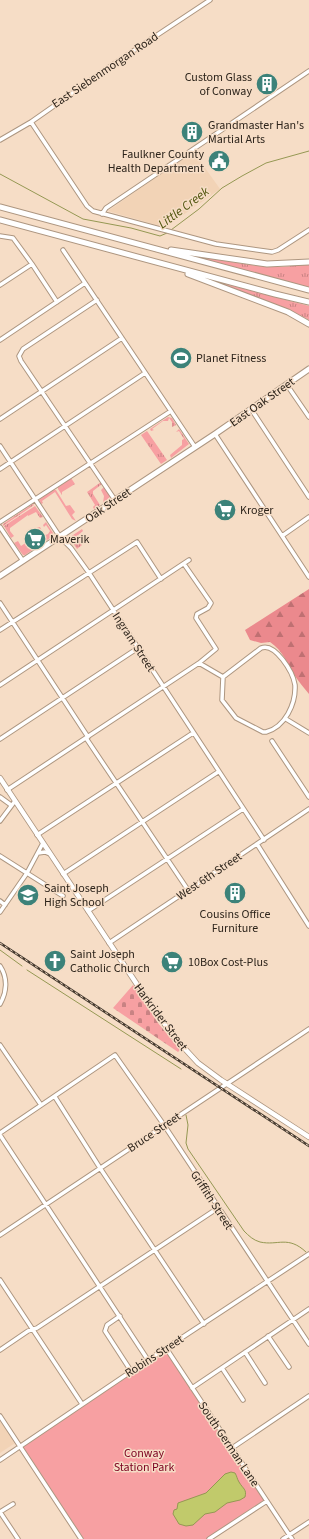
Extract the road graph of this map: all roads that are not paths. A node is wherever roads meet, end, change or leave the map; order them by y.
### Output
1 (210, 0) edge
2 (309, 71) edge
3 (31, 122) junction
4 (0, 140) edge
5 (0, 207) edge
6 (102, 214) junction
7 (0, 220) edge
8 (309, 230) edge
9 (0, 236) edge
10 (147, 247) junction
11 (63, 250) dead end
12 (309, 262) edge
13 (161, 263) junction
14 (32, 264) junction
15 (85, 283) junction
16 (0, 285) edge
17 (309, 290) edge
18 (97, 300) junction
19 (57, 302) junction
20 (309, 302) edge
21 (309, 324) edge
22 (122, 338) junction
23 (0, 340) edge
24 (309, 369) edge
25 (145, 372) junction
26 (287, 385) junction
27 (41, 391) junction
28 (251, 409) junction
29 (170, 411) junction
30 (309, 417) edge
31 (0, 419) edge
32 (65, 426) junction
33 (215, 434) junction
34 (0, 446) edge
35 (195, 447) junction
36 (10, 462) junction
37 (90, 464) junction
38 (0, 469) edge
39 (309, 497) edge
40 (36, 500) junction
41 (115, 500) junction
42 (309, 517) edge
43 (0, 522) edge
44 (0, 527) edge
45 (282, 536) junction
46 (60, 537) junction
47 (189, 560) dead end
48 (23, 561) junction
49 (184, 564) junction
50 (89, 573) junction
51 (0, 576) edge
52 (309, 577) edge
53 (161, 579) junction
54 (0, 603) edge
55 (113, 610) junction
56 (12, 622) junction
57 (0, 630) edge
58 (138, 648) junction
59 (37, 660) junction
60 (199, 663) junction
61 (223, 677) junction
62 (0, 684) edge
63 (164, 687) junction
64 (62, 698) junction
65 (286, 719) junction
66 (193, 733) junction
67 (309, 733) edge
68 (87, 738) junction
69 (0, 739) edge
70 (272, 741) dead end
71 (218, 772) junction
72 (0, 778) edge
73 (116, 784) junction
74 (8, 790) junction
75 (0, 797) edge
76 (309, 797) edge
77 (13, 803) junction
78 (243, 809) junction
79 (309, 809) edge
80 (0, 821) edge
81 (142, 823) junction
82 (38, 835) junction
83 (264, 840) junction
84 (43, 843) junction
85 (257, 844) junction
86 (38, 853) junction
87 (50, 854) junction
88 (0, 856) edge
89 (166, 860) junction
90 (27, 873) junction
91 (63, 874) junction
92 (188, 890) junction
93 (63, 896) dead end
94 (0, 901) edge
95 (5, 905) junction
96 (88, 911) junction
97 (0, 912) edge
98 (309, 926) edge
99 (109, 943) junction
100 (0, 966) edge
101 (0, 1004) edge
102 (309, 1029) edge
103 (0, 1045) edge
104 (228, 1084) junction
105 (55, 1097) junction
106 (41, 1105) junction
107 (164, 1125) junction
108 (0, 1134) edge
109 (309, 1137) edge
110 (100, 1168) junction
111 (45, 1205) junction
112 (218, 1208) junction
113 (0, 1236) edge
114 (154, 1250) junction
115 (307, 1255) edge
116 (0, 1280) edge
117 (268, 1282) junction
118 (99, 1287) junction
119 (309, 1309) edge
120 (120, 1316) junction
121 (293, 1320) junction
122 (204, 1324) junction
123 (33, 1330) junction
124 (268, 1336) junction
125 (309, 1344) edge
126 (166, 1348) junction
127 (0, 1350) edge
128 (245, 1352) junction
129 (148, 1360) junction
130 (289, 1367) dead end
131 (222, 1368) junction
132 (131, 1371) junction
133 (265, 1383) dead end
134 (192, 1388) junction
135 (309, 1396) edge
136 (243, 1400) dead end
137 (82, 1404) junction
138 (0, 1416) edge
139 (20, 1446) junction
140 (232, 1448) junction
141 (0, 1460) edge
142 (267, 1500) junction
143 (13, 1504) dead end
144 (0, 1512) edge
145 (309, 1522) edge
146 (290, 1535) junction
147 (18, 1539) edge
148 (81, 1539) edge
149 (210, 1539) edge
150 (283, 1539) edge
151 (292, 1539) edge

1 - 3 street, East Siebenmorgan Road
2 - 6 street
3 - 4 street, East Siebenmorgan Road
3 - 6 street
5 - 10 highway
6 - 8 street
7 - 13 highway
9 - 14 street
10 - 12 highway
10 - 17 highway
11 - 15 street
13 - 20 highway
13 - 21 highway
14 - 16 street
14 - 19 street
15 - 18 street
15 - 19 street
18 - 22 street
18 - 27 street
19 - 23 street
22 - 25 street
22 - 27 street
24 - 26 highway, East Oak Street
25 - 29 street
25 - 32 street
26 - 28 highway, East Oak Street
26 - 30 street
27 - 31 street
27 - 32 street
28 - 33 highway, East Oak Street
28 - 39 street
29 - 35 street
29 - 37 street
32 - 36 street
32 - 37 street
33 - 35 highway, Oak Street
33 - 45 street
34 - 36 street, Ingram Street
35 - 41 highway, Oak Street
36 - 38 street
36 - 40 street, Ingram Street
37 - 40 street
37 - 41 street
40 - 43 street
40 - 46 street, Ingram Street
41 - 46 highway, Oak Street
42 - 45 street
44 - 48 street
45 - 52 street
46 - 48 highway, Oak Street
46 - 50 street, Ingram Street
47 - 49 street
48 - 51 highway, Oak Street
49 - 53 street
49 - 60 street
50 - 53 street
50 - 55 street, Ingram Street
50 - 56 street
53 - 55 street
54 - 56 street
55 - 58 street, Ingram Street
55 - 59 street
56 - 57 street
56 - 59 street
58 - 63 street, Ingram Street
58 - 64 street
59 - 62 street
59 - 64 street
60 - 61 street
60 - 63 street
61 - 65 street
61 - 65 street
63 - 66 street, Ingram Street
63 - 68 street
64 - 68 street
64 - 69 street
65 - 67 street
66 - 71 street, Ingram Street
66 - 73 street
68 - 73 street
68 - 74 street
70 - 76 street
71 - 78 street, Ingram Street
71 - 81 street
72 - 74 main road, Harkrider Street
73 - 81 street
73 - 82 street
74 - 77 main road, Harkrider Street
75 - 77 street
77 - 80 street
77 - 82 main road, Harkrider Street
78 - 83 street, Ingram Street
78 - 89 street
79 - 83 street, West 6th Street
81 - 89 street
81 - 91 street
82 - 84 main road, Harkrider Street
83 - 85 street, West 6th Street
84 - 86 street
84 - 87 main road, Harkrider Street
85 - 92 street, West 6th Street
85 - 98 street
86 - 87 street
86 - 90 street
87 - 91 main road, Harkrider Street
88 - 90 street
89 - 92 street
89 - 96 street
90 - 93 street
90 - 95 street
91 - 96 main road, Harkrider Street
92 - 99 street, West 6th Street
94 - 95 street
95 - 97 street
96 - 99 main road, Harkrider Street
99 - 104 main road, Harkrider Street
100 - 101 street
102 - 104 street, Bruce Street
103 - 106 street
104 - 107 street, Bruce Street
104 - 109 main road, Harkrider Street
105 - 106 street
105 - 107 street, Griffith Street
105 - 110 street
106 - 108 street
107 - 110 street, Bruce Street
107 - 112 street, Griffith Street
108 - 111 street
110 - 111 street, Bruce Street
110 - 114 street
111 - 113 street, Bruce Street
111 - 118 street
112 - 114 street
112 - 117 street, Griffith Street
114 - 118 street
114 - 122 street
115 - 117 street, Robins Street
116 - 123 street
117 - 121 street, Griffith Street
117 - 122 street, Robins Street
118 - 120 street
118 - 123 street
119 - 121 street
120 - 129 street
120 - 132 street
121 - 124 street
121 - 125 street, Griffith Street
122 - 126 street, Robins Street
123 - 127 street
123 - 137 street
124 - 128 street
124 - 130 street
126 - 129 street, Robins Street
126 - 134 street, South German Lane
128 - 131 street
128 - 133 street
129 - 132 street, Robins Street
131 - 134 street
131 - 136 street
132 - 137 street, Robins Street
134 - 140 street, South German Lane
135 - 140 street
137 - 139 street, Robins Street
138 - 139 street
139 - 141 street, Robins Street
139 - 148 street
140 - 142 street, South German Lane
142 - 146 street, South German Lane
142 - 149 street
143 - 144 street
144 - 147 street
145 - 146 street
146 - 150 street
146 - 151 street, South German Lane

